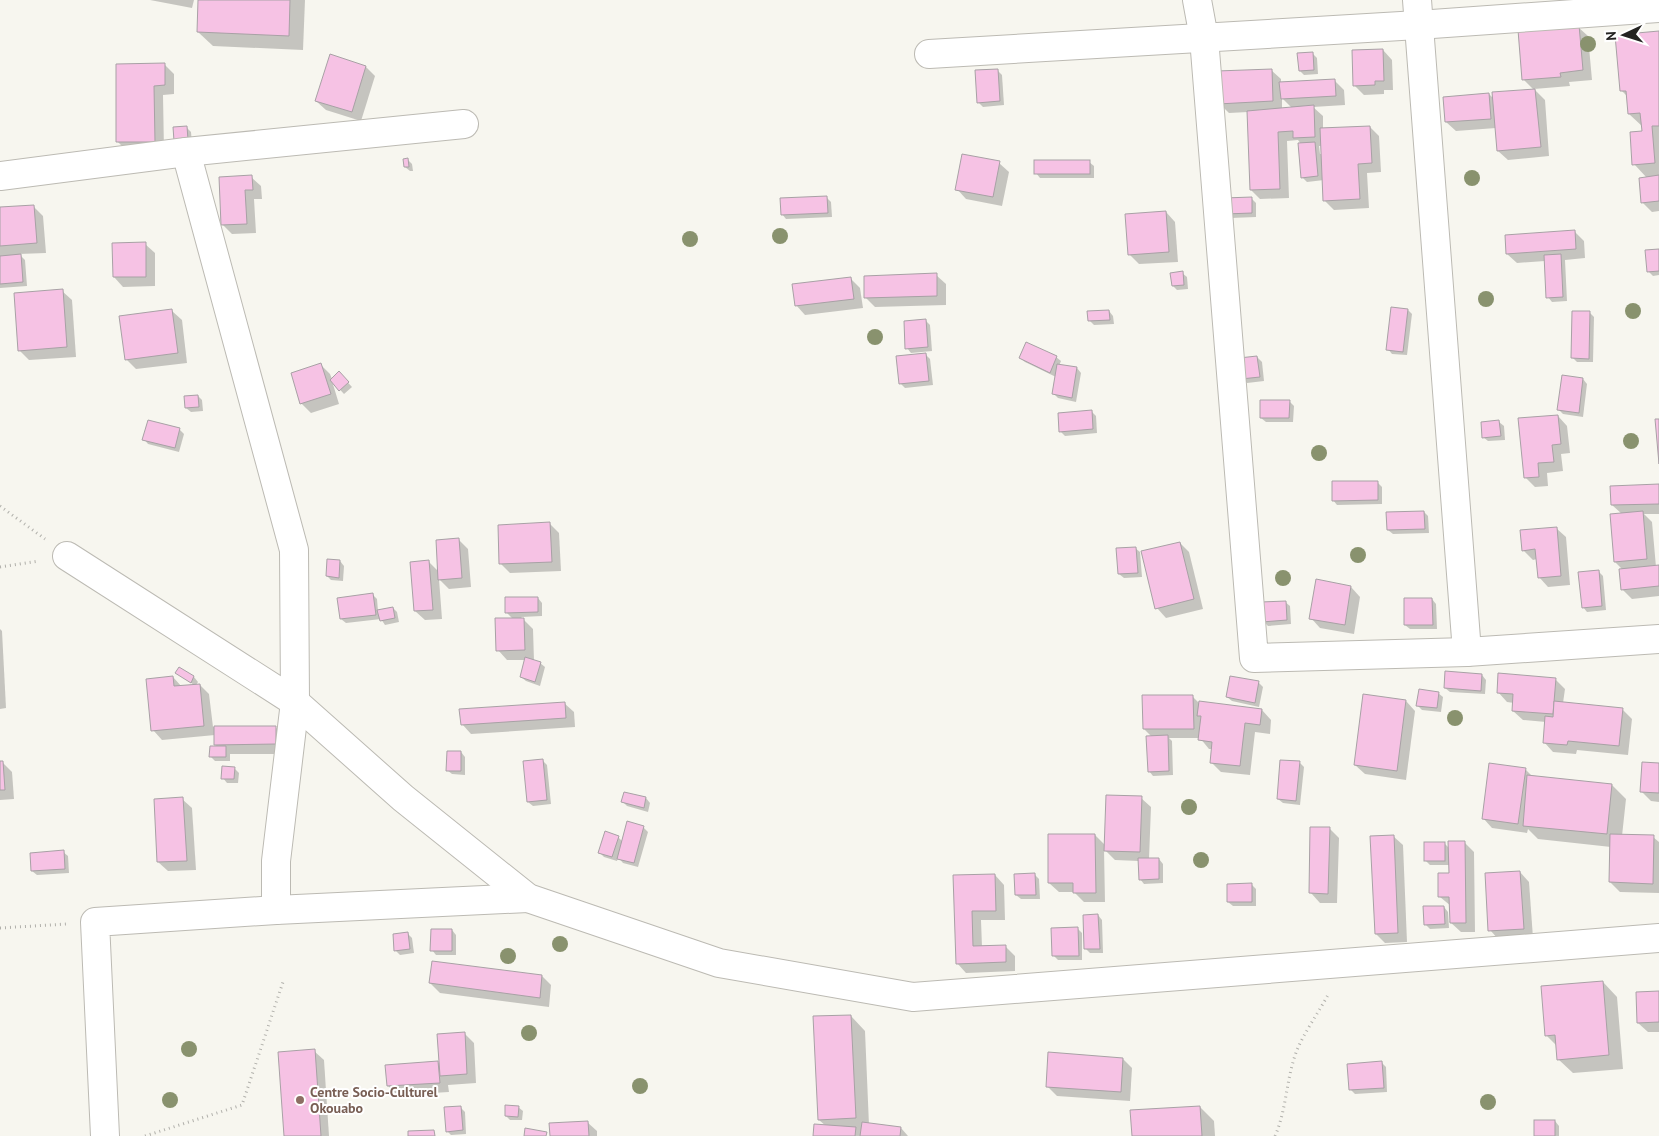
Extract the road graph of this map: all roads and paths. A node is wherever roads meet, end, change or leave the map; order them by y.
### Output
1 (1197, 0) edge
2 (1659, 8) edge
3 (1418, 13) edge
4 (1204, 38) junction
5 (929, 54) dead end
6 (464, 124) dead end
7 (186, 152) junction
8 (0, 176) edge
9 (0, 506) edge
10 (67, 556) junction
11 (0, 568) edge
12 (1659, 638) edge
13 (1467, 652) junction
14 (295, 702) junction
15 (528, 898) junction
16 (276, 910) junction
17 (95, 922) junction
18 (0, 928) edge
19 (1659, 938) edge
20 (1347, 963) junction
21 (284, 979) dead end
22 (105, 1136) edge
23 (145, 1136) edge
24 (1274, 1136) edge

1 - 4 street
2 - 3 street
3 - 4 street
3 - 13 street
4 - 5 street
4 - 13 street
6 - 7 street
7 - 8 street
7 - 14 street
9 - 10 path
10 - 11 path
10 - 14 street
12 - 13 street
14 - 15 street
14 - 16 street
15 - 16 street
15 - 20 street
16 - 17 street
17 - 18 path
17 - 22 street
19 - 20 street
20 - 24 path
21 - 23 path

